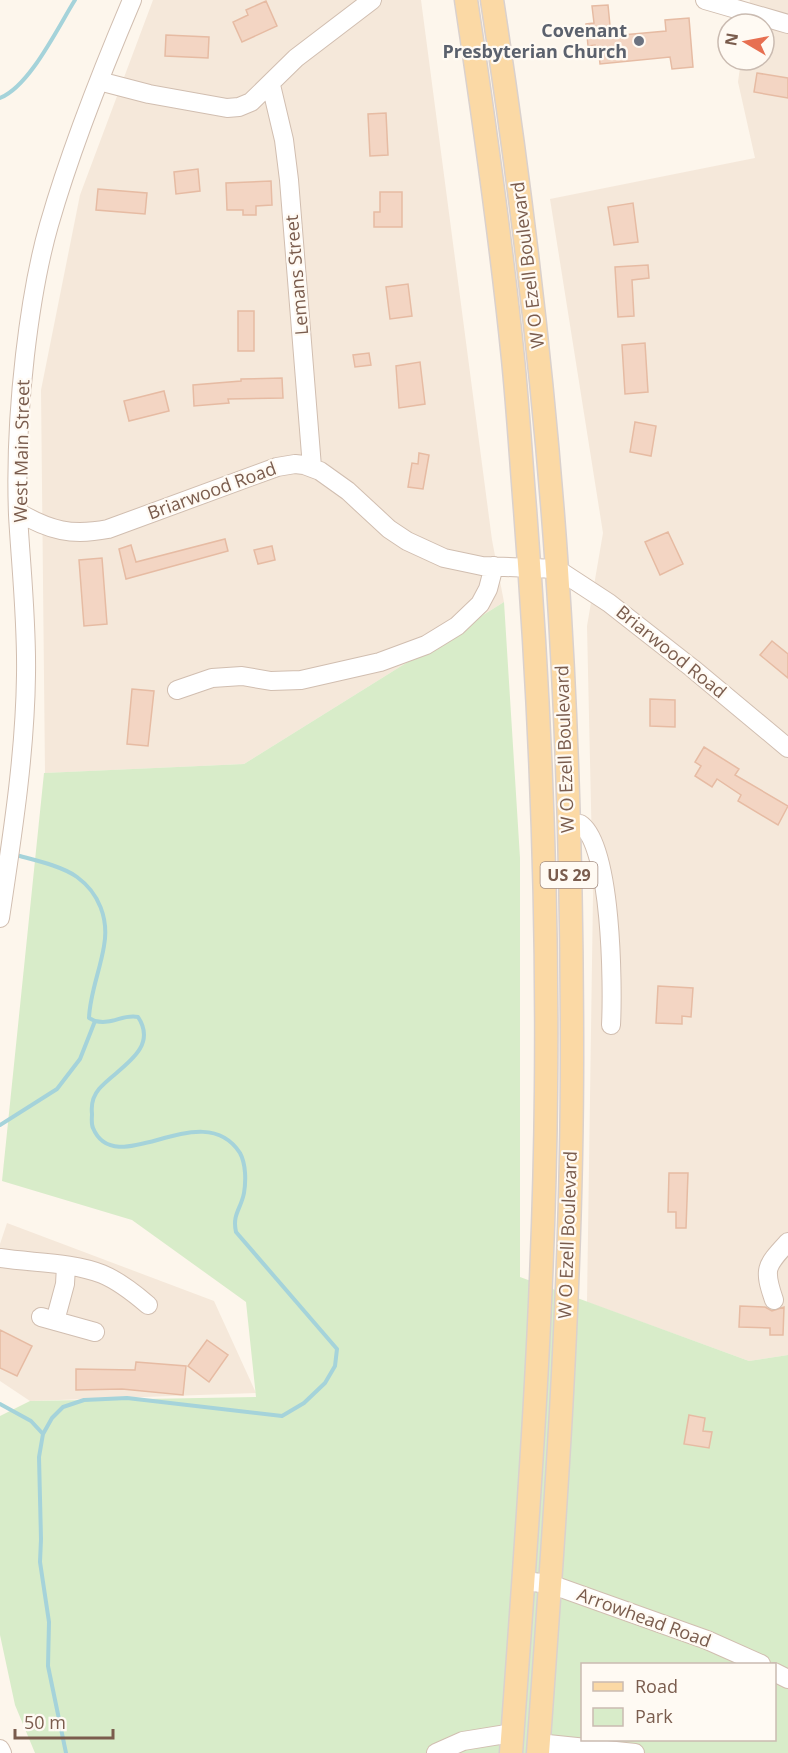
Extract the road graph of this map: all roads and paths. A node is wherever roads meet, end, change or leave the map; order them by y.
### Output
1 (132, 0) edge
2 (372, 0) edge
3 (466, 0) edge
4 (492, 0) edge
5 (705, 0) edge
6 (788, 24) edge
7 (99, 81) junction
8 (271, 85) junction
9 (312, 467) junction
10 (18, 512) junction
11 (494, 566) junction
12 (530, 568) junction
13 (557, 569) junction
14 (177, 690) dead end
15 (788, 748) edge
16 (568, 820) junction
17 (542, 821) junction
18 (0, 918) edge
19 (611, 1025) dead end
20 (788, 1242) edge
21 (0, 1258) edge
22 (66, 1266) junction
23 (774, 1300) dead end
24 (148, 1305) dead end
25 (95, 1332) dead end
26 (538, 1351) junction
27 (564, 1352) junction
28 (524, 1581) junction
29 (550, 1584) junction
30 (757, 1663) edge
31 (512, 1743) edge
32 (538, 1748) edge
33 (437, 1753) edge
34 (635, 1753) edge

1 - 7 street, West Main Street
2 - 8 street
3 - 12 main road, W O Ezell Boulevard / US 29
4 - 13 main road, W O Ezell Boulevard / US 29
5 - 6 street
7 - 8 street
7 - 10 street, West Main Street
8 - 9 street, Lemans Street
9 - 10 street, Briarwood Road
9 - 11 street
10 - 18 street, West Main Street
11 - 12 street
11 - 14 street
12 - 13 street
12 - 17 main road, W O Ezell Boulevard / US 29
13 - 15 street, Briarwood Road
13 - 16 main road, W O Ezell Boulevard / US 29
16 - 17 main road
16 - 19 street
16 - 27 main road, W O Ezell Boulevard / US 29
17 - 26 main road, W O Ezell Boulevard / US 29
20 - 23 street
21 - 22 street
22 - 24 street
22 - 25 street
26 - 27 main road
26 - 28 main road, W O Ezell Boulevard / US 29
27 - 29 main road, W O Ezell Boulevard / US 29
28 - 29 street, Arrowhead Road
28 - 31 main road, W O Ezell Boulevard / US 29
29 - 30 street, Arrowhead Road
29 - 32 main road, W O Ezell Boulevard / US 29
31 - 33 street
32 - 34 street

